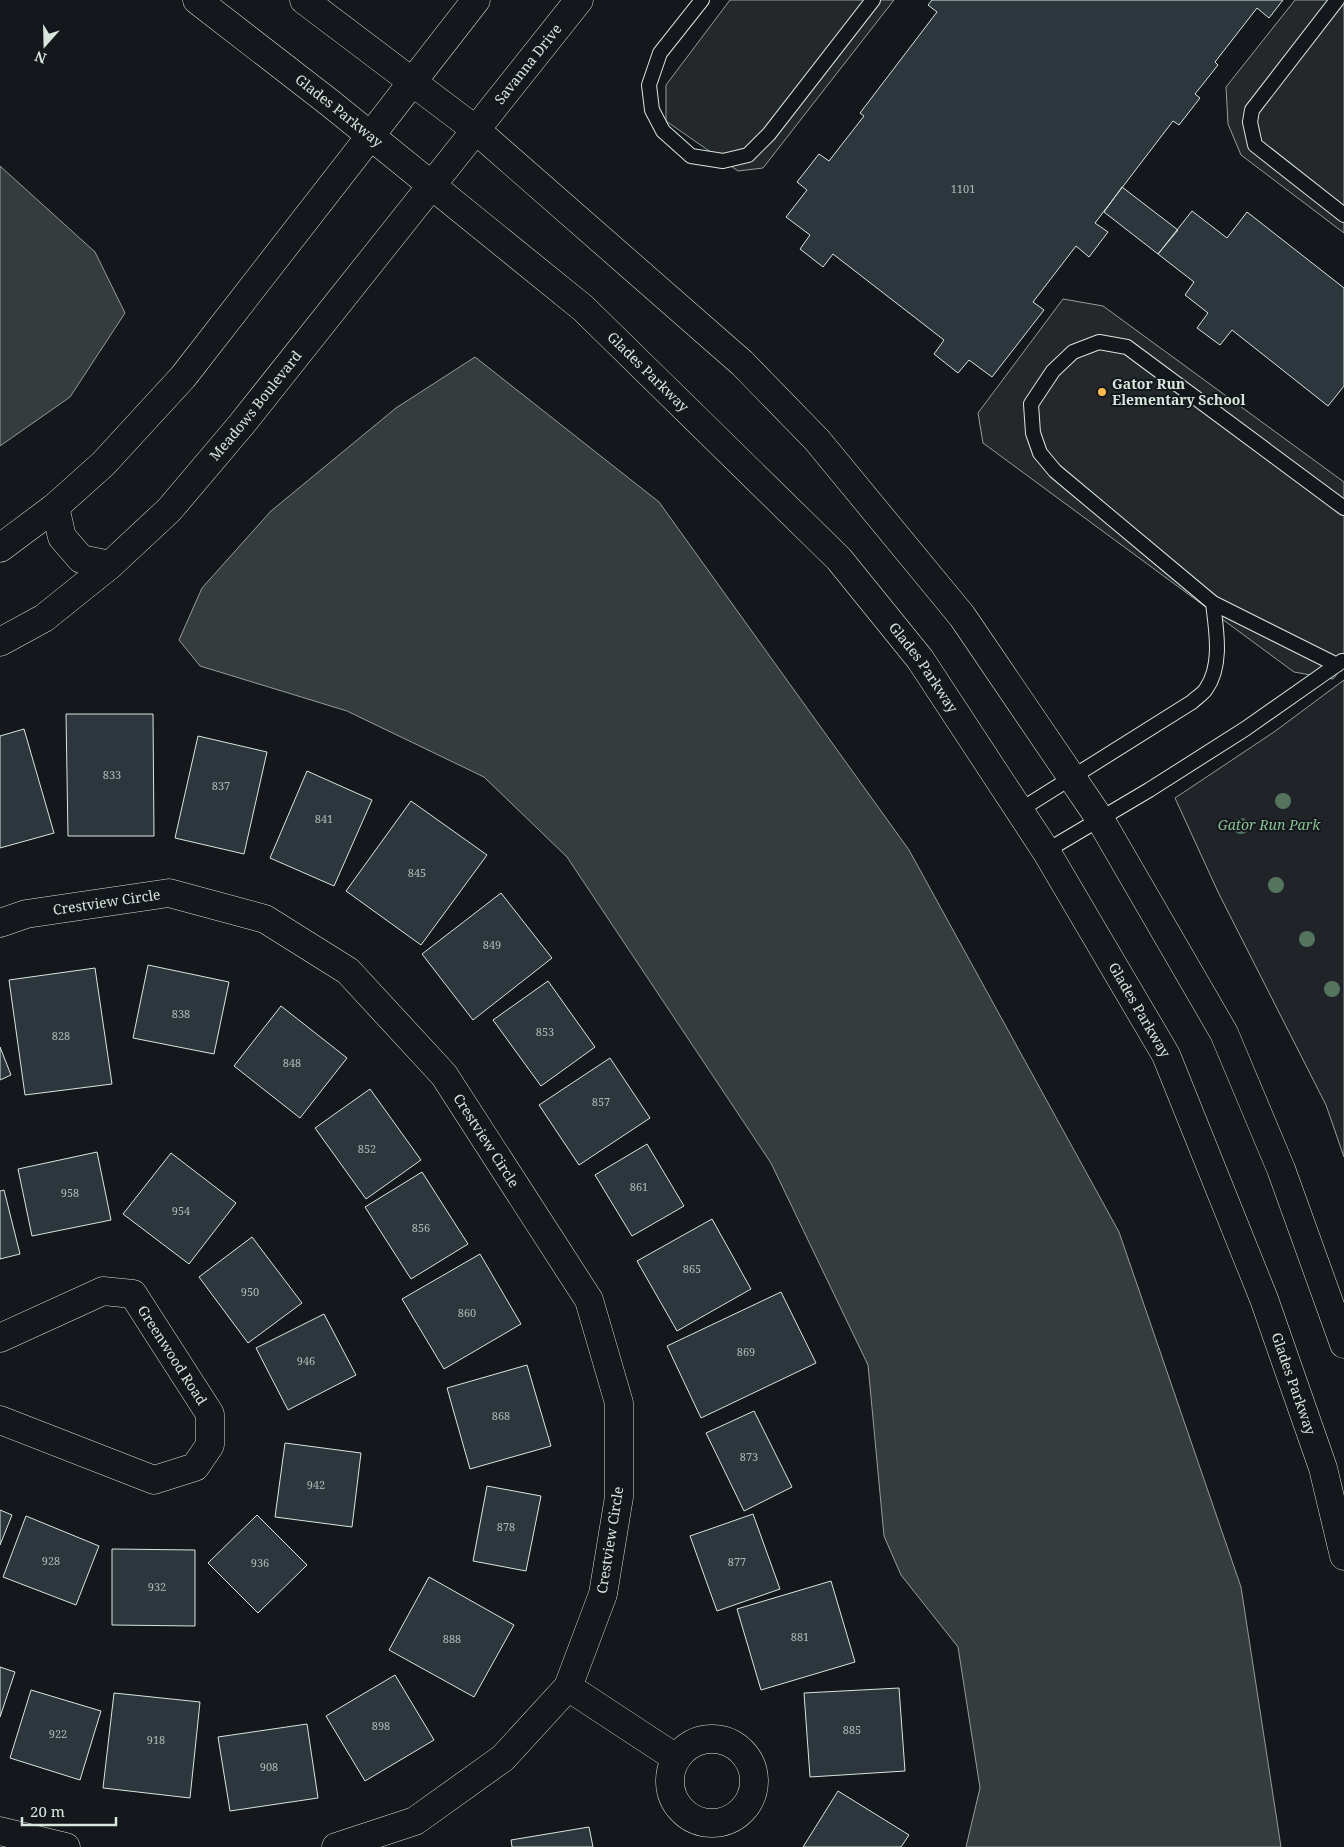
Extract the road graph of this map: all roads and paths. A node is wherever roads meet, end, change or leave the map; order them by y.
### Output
1 (197, 0) edge
2 (304, 0) edge
3 (476, 0) edge
4 (579, 0) edge
5 (702, 0) edge
6 (873, 0) edge
7 (1337, 0) edge
8 (412, 83) junction
9 (476, 130) junction
10 (371, 136) junction
11 (432, 185) junction
12 (1344, 215) edge
13 (55, 507) junction
14 (1344, 508) edge
15 (0, 548) edge
16 (110, 564) junction
17 (1213, 603) junction
18 (0, 642) edge
19 (1341, 662) edge
20 (1073, 778) junction
21 (1020, 810) junction
22 (1100, 819) junction
23 (1046, 851) junction
24 (0, 923) edge
25 (0, 1338) edge
26 (1344, 1344) edge
27 (0, 1420) edge
28 (1344, 1556) edge
29 (568, 1687) junction
30 (676, 1758) dead end
31 (0, 1831) edge
32 (66, 1847) edge
33 (336, 1847) edge

1 - 10 street, Glades Parkway
2 - 8 street
3 - 8 street
4 - 9 street, Savanna Drive
5 - 6 lane
7 - 12 lane
8 - 9 street
8 - 10 street
9 - 11 street, Meadows Boulevard
9 - 20 street
10 - 11 street, Glades Parkway
10 - 13 street
11 - 16 street, Meadows Boulevard
11 - 21 street, Glades Parkway
13 - 15 street
13 - 16 street
14 - 17 lane
16 - 18 street, Meadows Boulevard
17 - 19 lane
17 - 20 lane
19 - 22 lane
20 - 21 lane
20 - 22 street
21 - 23 street, Glades Parkway
22 - 23 lane
22 - 26 street
23 - 28 street, Glades Parkway
24 - 29 street, Crestview Circle
25 - 27 street, Greenwood Road
29 - 30 street
29 - 33 street, Crestview Circle
31 - 32 street

